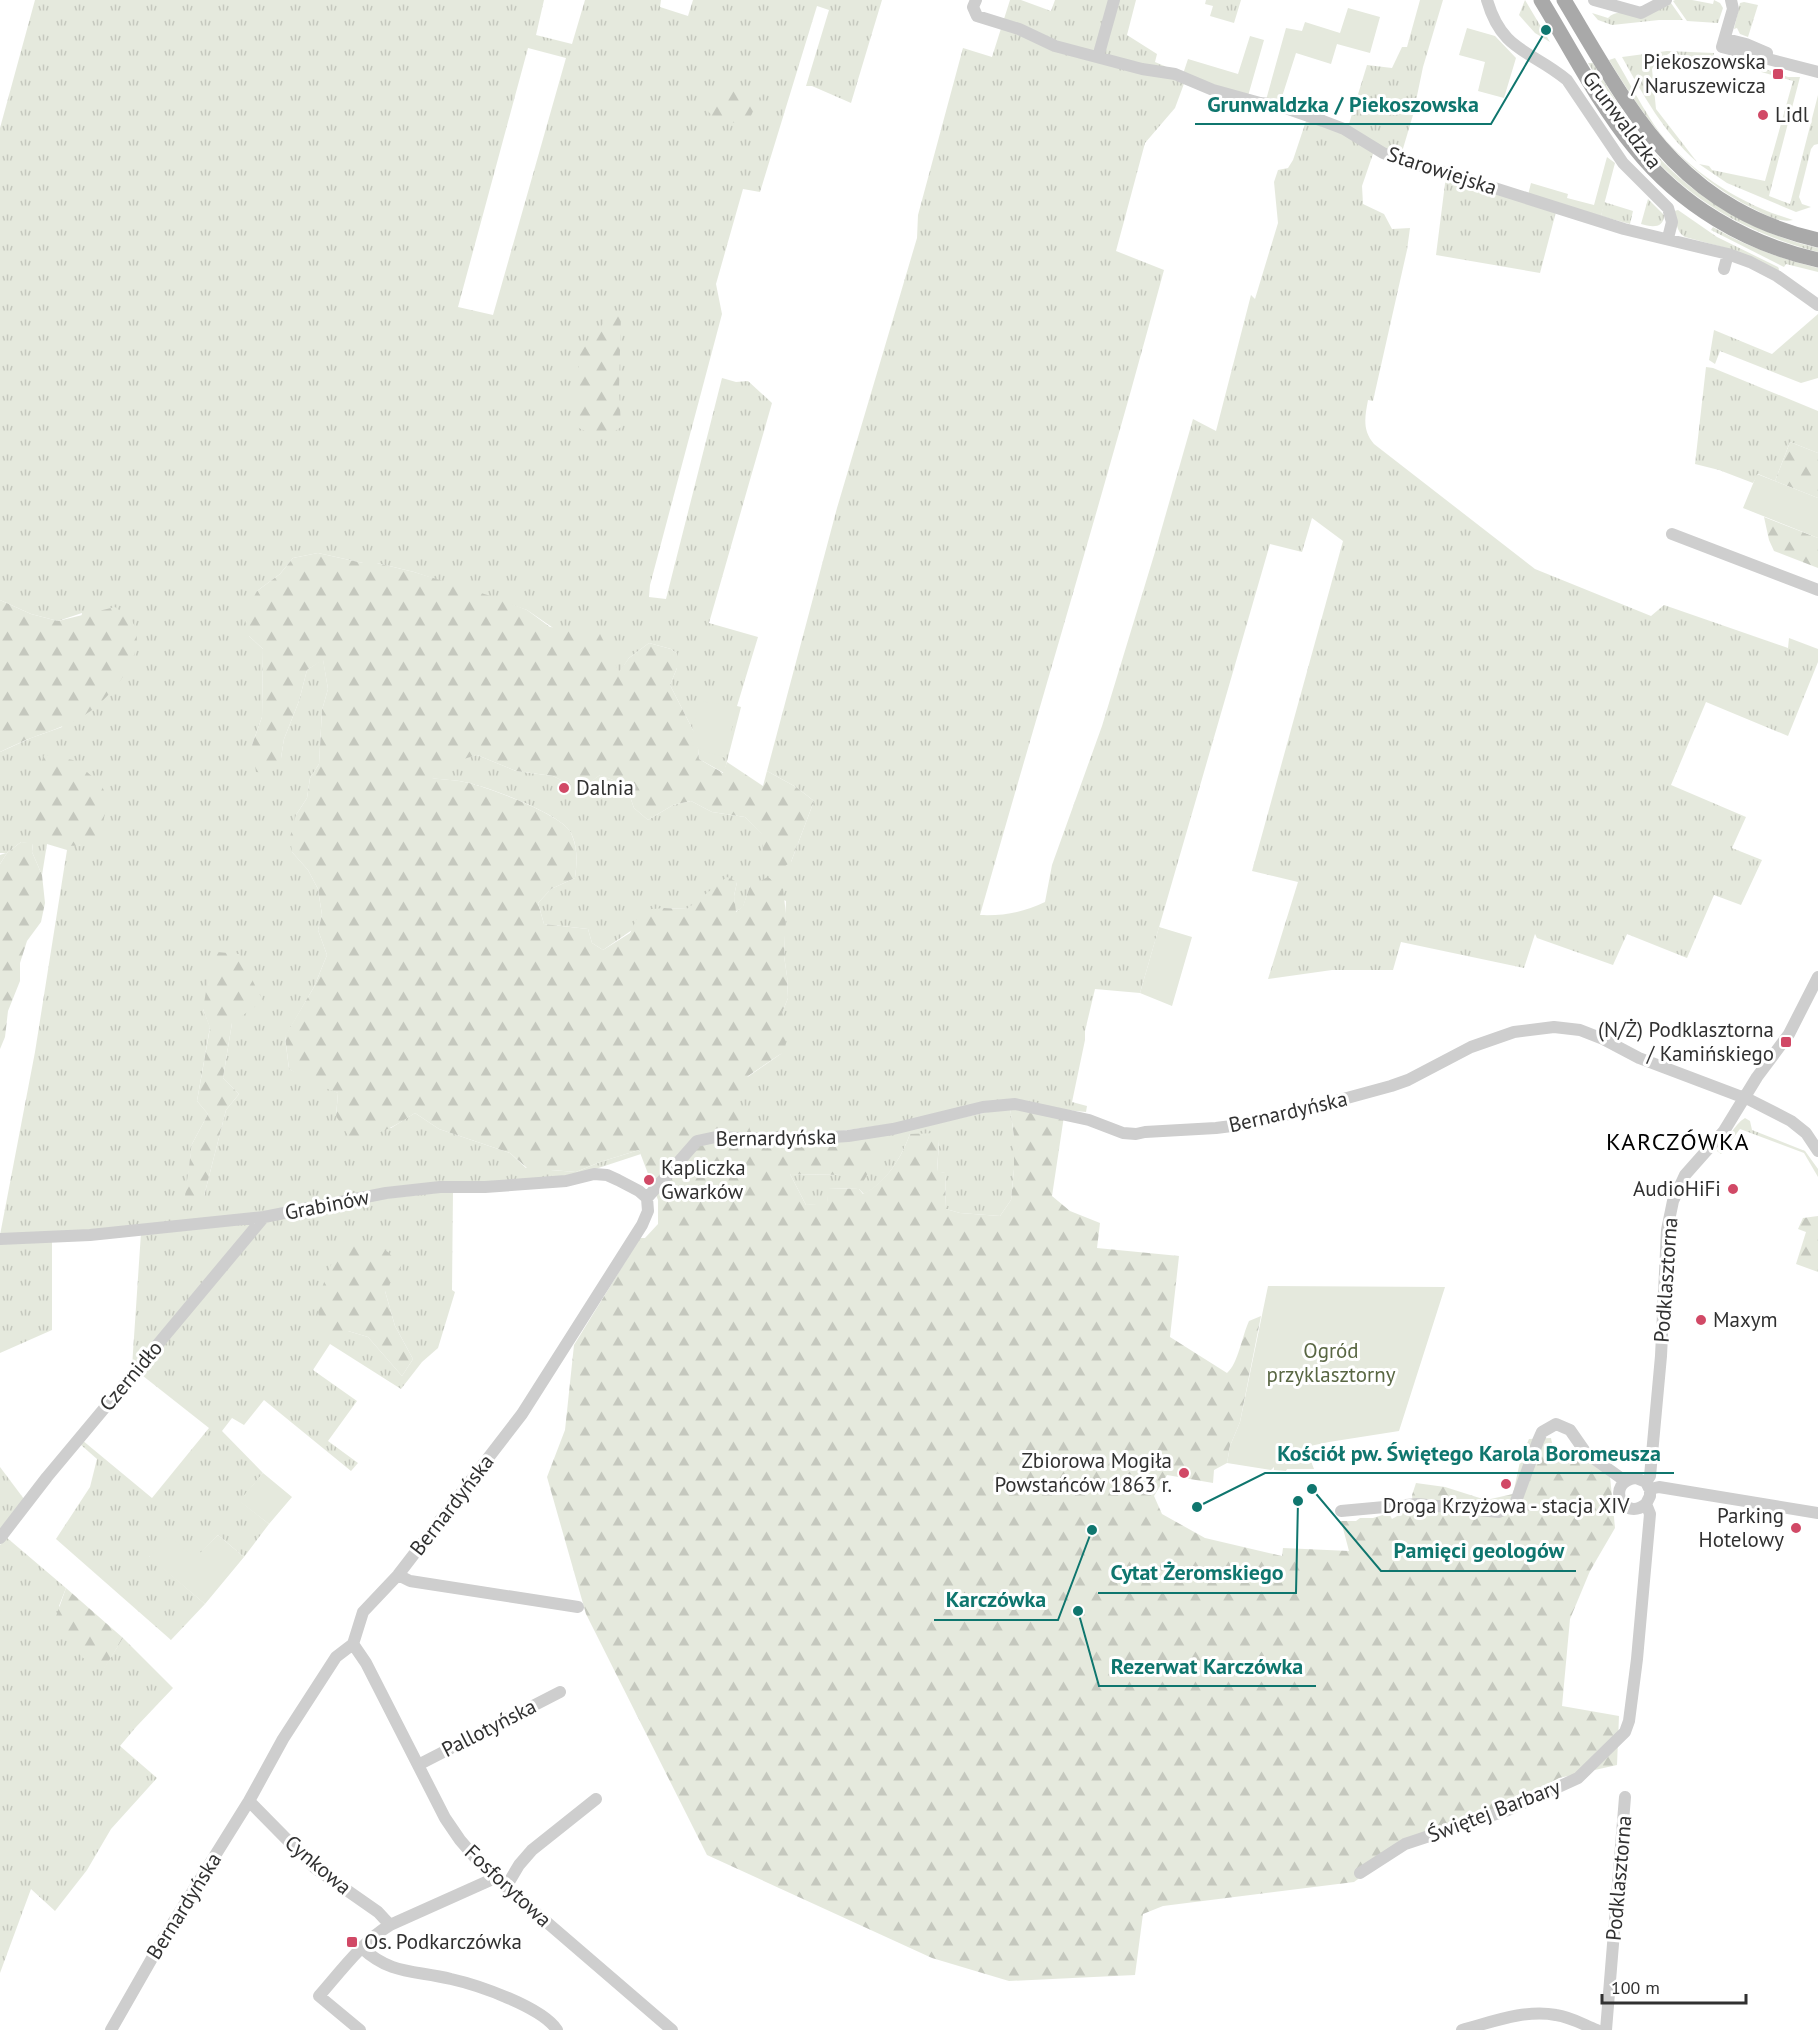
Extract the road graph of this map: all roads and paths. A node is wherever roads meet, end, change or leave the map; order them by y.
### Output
1 (975, 0) edge
2 (1114, 0) edge
3 (1487, 0) edge
4 (1541, 0) edge
5 (1564, 0) edge
6 (1594, 0) edge
7 (1731, 0) edge
8 (1660, 1) edge
9 (1098, 57) junction
10 (1818, 72) edge
11 (1668, 238) junction
12 (1818, 240) edge
13 (1728, 254) junction
14 (1818, 260) edge
15 (1724, 269) dead end
16 (1818, 305) edge
17 (1672, 534) dead end
18 (1818, 590) edge
19 (1818, 977) edge
20 (1744, 1097) junction
21 (1818, 1151) edge
22 (647, 1198) junction
23 (264, 1217) junction
24 (0, 1239) edge
25 (1625, 1481) junction
26 (1648, 1486) junction
27 (1646, 1504) junction
28 (1341, 1511) dead end
29 (1818, 1513) edge
30 (0, 1538) edge
31 (398, 1575) junction
32 (578, 1607) dead end
33 (353, 1644) junction
34 (560, 1692) dead end
35 (1619, 1738) joint
36 (418, 1765) junction
37 (1626, 1797) dead end
38 (596, 1799) dead end
39 (249, 1801) junction
40 (1360, 1873) dead end
41 (495, 1878) junction
42 (506, 1887) junction
43 (390, 1924) junction
44 (362, 1948) junction
45 (111, 2030) edge
46 (360, 2030) edge
47 (557, 2030) edge
48 (672, 2030) edge
49 (1462, 2030) edge
50 (1597, 2030) edge
51 (1606, 2030) edge

1 - 9 street, Starowiejska
2 - 9 street
3 - 11 street, Grunwaldzka
4 - 14 main road, Grunwaldzka
5 - 12 main road, Grunwaldzka
6 - 8 street
7 - 10 street
9 - 11 street, Starowiejska
11 - 13 street, Starowiejska
13 - 15 street
13 - 16 street, Starowiejska
17 - 18 street
19 - 20 street, Podklasztorna
20 - 21 street, Bernardyńska
20 - 22 street, Bernardyńska
20 - 26 street, Podklasztorna
22 - 23 street, Grabinów
22 - 31 street, Bernardyńska
23 - 24 street, Grabinów
23 - 30 street, Czernidło
25 - 26 street
25 - 27 street
25 - 28 street
26 - 27 street, Podklasztorna
26 - 29 street
27 - 35 street, Podklasztorna
31 - 32 street
31 - 33 street, Bernardyńska
33 - 36 street, Fosforytowa
33 - 39 street, Bernardyńska
34 - 36 street, Pallotyńska
35 - 40 street, Świętej Barbary
36 - 41 street, Fosforytowa
37 - 51 street, Podklasztorna
38 - 42 street
39 - 43 street, Cynkowa
39 - 45 street, Bernardyńska
41 - 42 street, Fosforytowa
41 - 43 street
42 - 48 street, Fosforytowa
43 - 44 street
44 - 46 street
44 - 47 street
49 - 50 street

